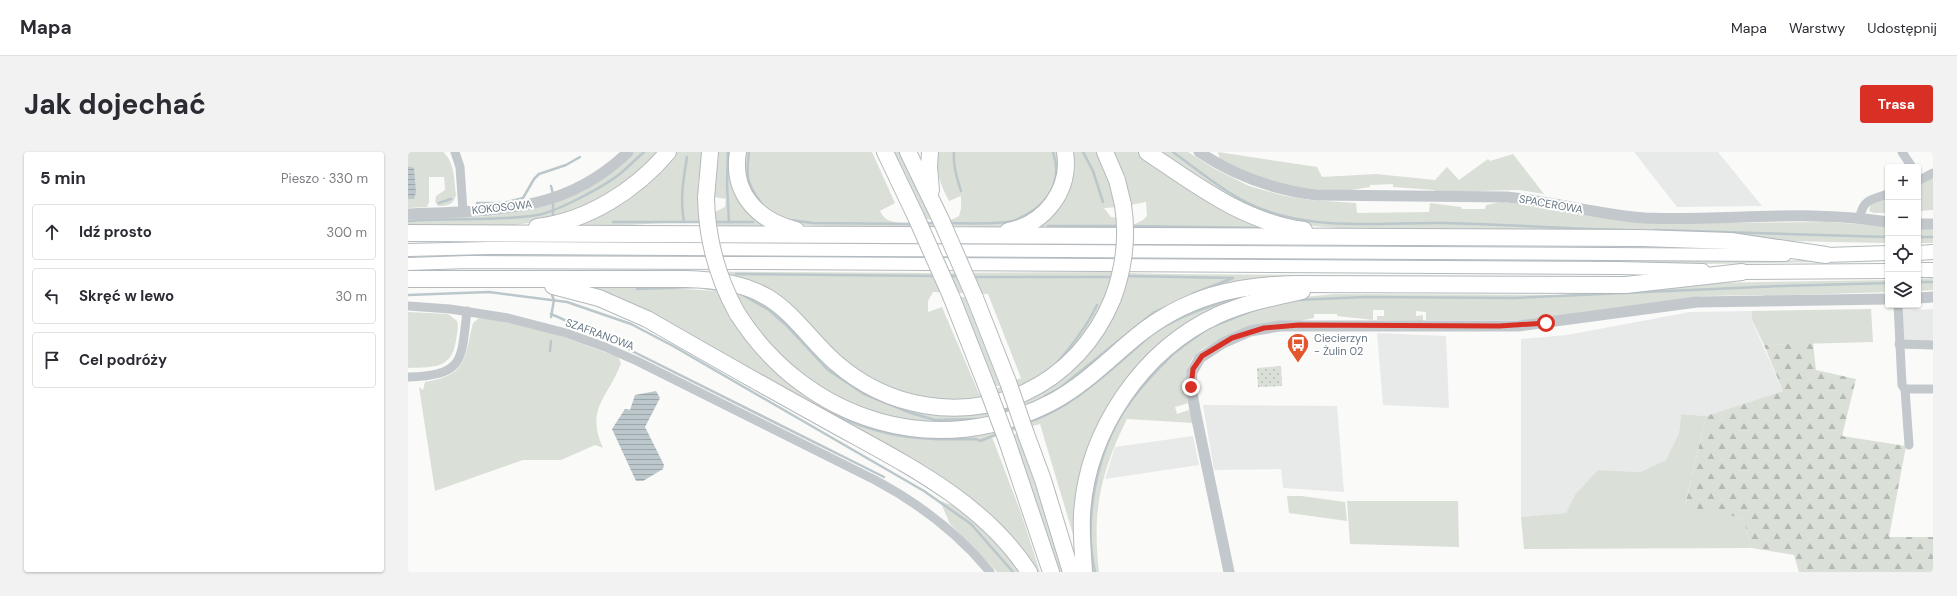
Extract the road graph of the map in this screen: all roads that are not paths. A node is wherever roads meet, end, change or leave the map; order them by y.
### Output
1 (455, 152) edge
2 (628, 152) edge
3 (668, 152) edge
4 (710, 152) edge
5 (738, 152) edge
6 (885, 152) edge
7 (908, 152) edge
8 (930, 152) edge
9 (1065, 152) edge
10 (1105, 152) edge
11 (1147, 152) edge
12 (1902, 152) edge
13 (1206, 154) edge
14 (1910, 164) edge
15 (1933, 173) edge
16 (1921, 179) edge
17 (1885, 195) edge
18 (932, 201) junction
19 (463, 211) junction
20 (408, 214) edge
21 (1860, 217) junction
22 (1885, 221) edge
23 (1921, 224) edge
24 (1933, 224) edge
25 (408, 233) edge
26 (504, 233) junction
27 (815, 235) junction
28 (987, 235) junction
29 (1354, 237) junction
30 (408, 250) edge
31 (1933, 252) edge
32 (1885, 253) edge
33 (1921, 253) edge
34 (1826, 255) junction
35 (408, 264) edge
36 (1921, 270) edge
37 (1933, 270) edge
38 (1885, 271) edge
39 (1742, 272) junction
40 (510, 278) junction
41 (408, 279) edge
42 (1334, 284) junction
43 (1933, 297) edge
44 (1921, 298) edge
45 (1885, 299) edge
46 (408, 306) edge
47 (1898, 308) edge
48 (467, 311) junction
49 (1899, 344) junction
50 (1933, 345) edge
51 (408, 377) edge
52 (1906, 389) junction
53 (1933, 389) edge
54 (1909, 445) dead end
55 (990, 572) edge
56 (1029, 572) edge
57 (1050, 572) edge
58 (1071, 572) edge
59 (1084, 572) edge
60 (1229, 572) edge

1 - 19 street
2 - 19 street, KOKOSOWA
3 - 26 highway
4 - 42 highway, bridge
5 - 27 highway
6 - 57 highway, bridge
7 - 18 highway
8 - 18 highway
9 - 28 highway
10 - 40 highway, bridge
11 - 29 highway
12 - 14 street
13 - 21 street, SPACEROWA
15 - 16 street
17 - 21 street
18 - 58 highway, bridge
19 - 20 street, KOKOSOWA
21 - 22 street, SPACEROWA
23 - 24 street
25 - 26 highway
26 - 27 highway
27 - 28 highway
28 - 29 highway
29 - 34 highway
30 - 34 main road
31 - 33 highway
32 - 34 highway
35 - 39 main road
36 - 37 highway
38 - 39 highway
39 - 42 highway
40 - 41 highway
40 - 56 highway
42 - 59 highway
43 - 44 street
45 - 60 street
46 - 48 street, SZAFRANOWA
47 - 49 street
48 - 51 street
48 - 55 street, SZAFRANOWA
49 - 50 street
49 - 52 street
52 - 53 street
52 - 54 street

